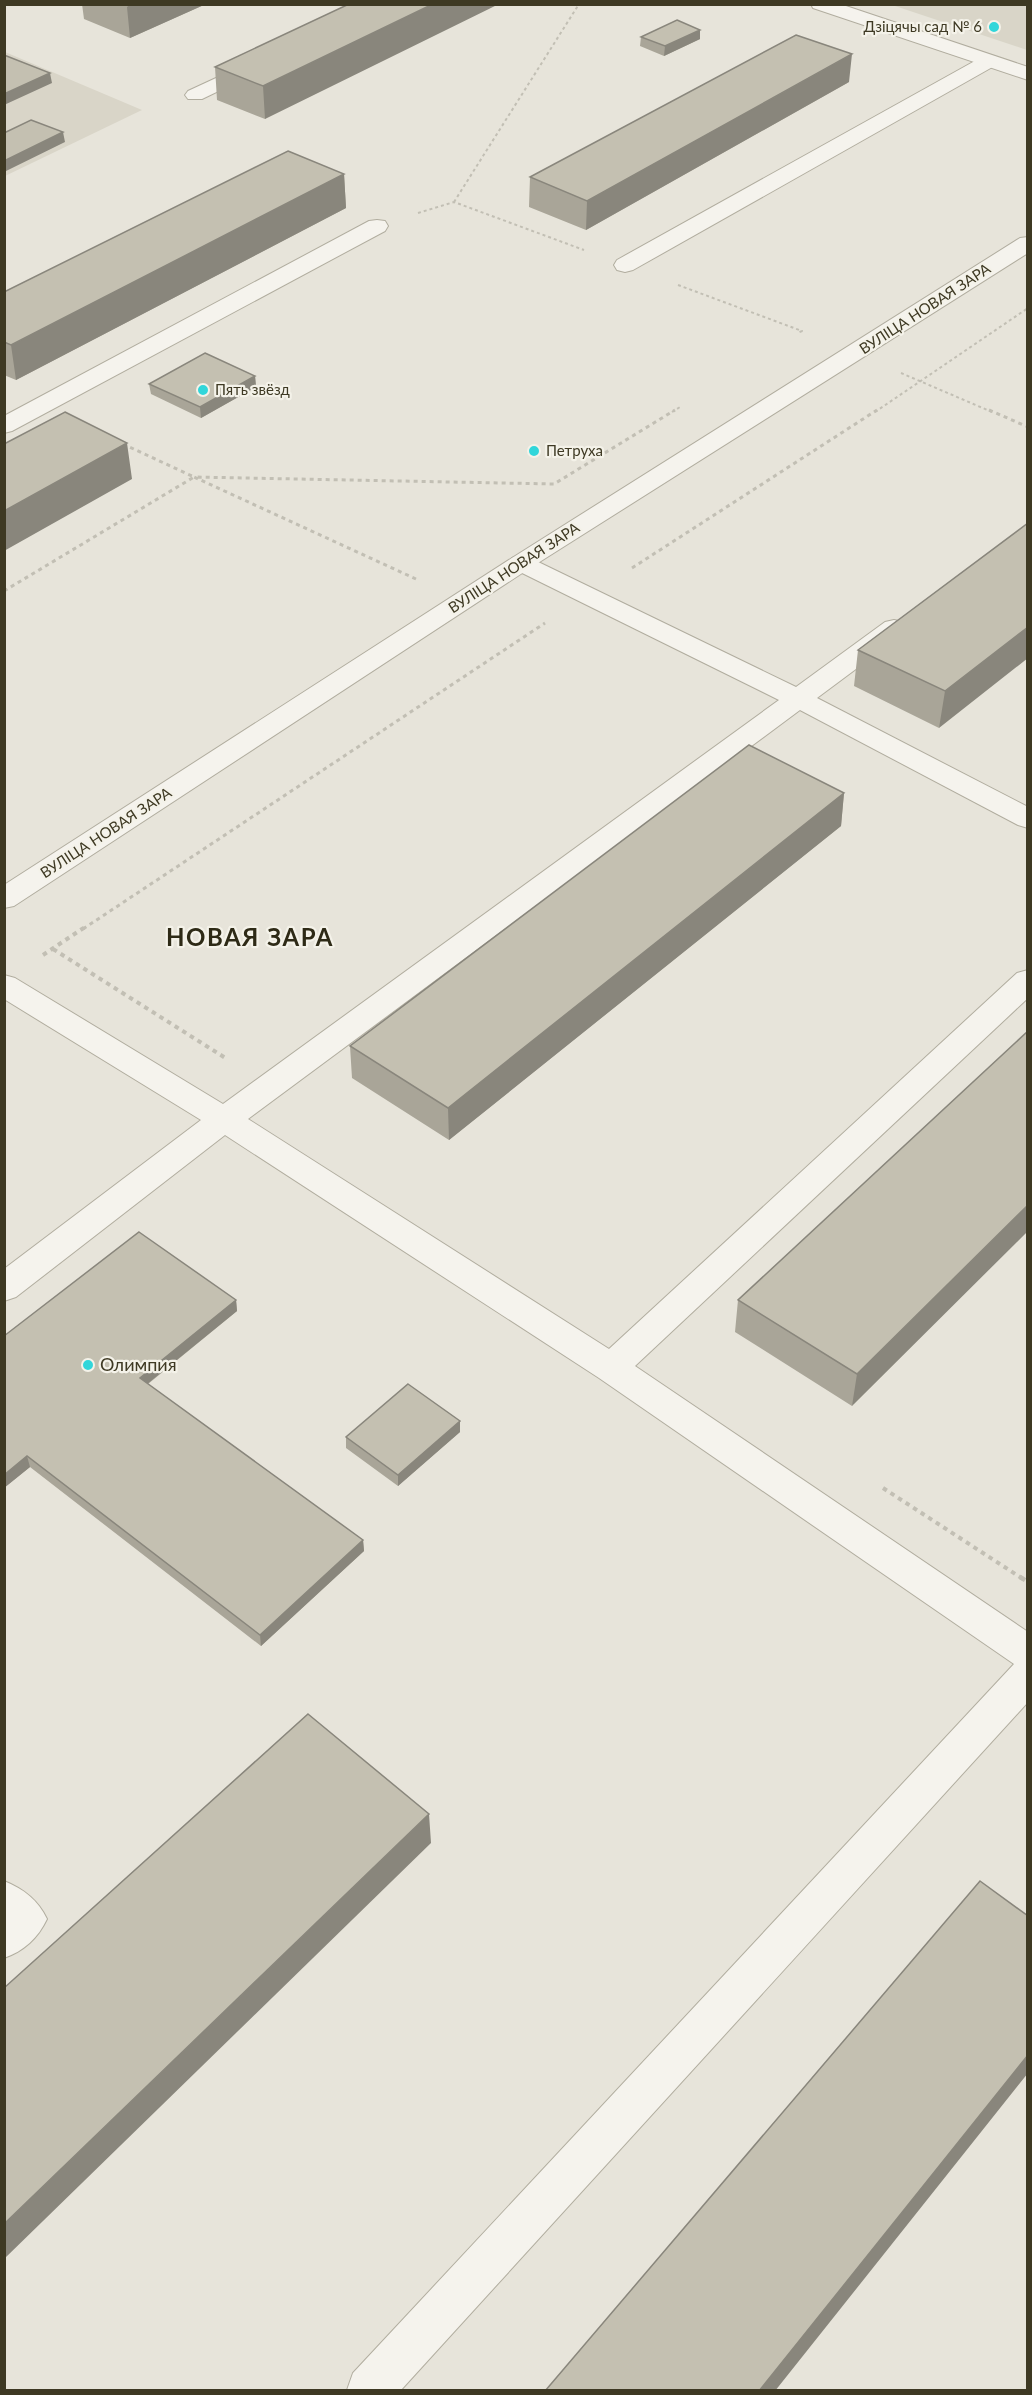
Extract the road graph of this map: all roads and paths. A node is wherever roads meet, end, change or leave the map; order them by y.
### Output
1 (579, 4) edge
2 (820, 4) edge
3 (268, 60) edge
4 (989, 61) junction
5 (1028, 74) edge
6 (195, 95) dead end
7 (454, 202) junction
8 (377, 226) joint
9 (1028, 243) edge
10 (625, 265) junction
11 (1028, 309) edge
12 (793, 337) dead end
13 (855, 354) junction
14 (921, 381) junction
15 (687, 403) dead end
16 (4, 426) edge
17 (1028, 427) edge
18 (123, 444) edge
19 (194, 477) junction
20 (521, 562) junction
21 (4, 591) edge
22 (588, 594) junction
23 (464, 600) junction
24 (912, 615) edge
25 (796, 698) junction
26 (1024, 814) edge
27 (4, 899) edge
28 (33, 961) dead end
29 (1028, 980) edge
30 (4, 985) edge
31 (224, 1119) junction
32 (4, 1288) edge
33 (611, 1368) junction
34 (1028, 1653) edge
35 (1028, 1675) edge
36 (4, 1900) edge
37 (4, 1939) edge
38 (370, 2391) edge

1 - 7 path
2 - 4 street
3 - 6 street
4 - 5 street
4 - 10 street
7 - 8 path
7 - 10 path
8 - 16 street
9 - 13 street, ВУЛІЦА НОВАЯ ЗАРА
10 - 12 path
11 - 14 path
13 - 14 path
13 - 20 street, ВУЛІЦА НОВАЯ ЗАРА
14 - 17 path
14 - 22 path
15 - 19 path
18 - 19 path
19 - 21 path
19 - 23 path
20 - 22 street
20 - 23 street, ВУЛІЦА НОВАЯ ЗАРА
22 - 25 street
22 - 28 path
23 - 27 street, ВУЛІЦА НОВАЯ ЗАРА
24 - 25 street
25 - 26 street
25 - 31 street
29 - 33 street
30 - 31 street
31 - 32 street
31 - 33 street
33 - 34 street
35 - 38 street
36 - 37 street

